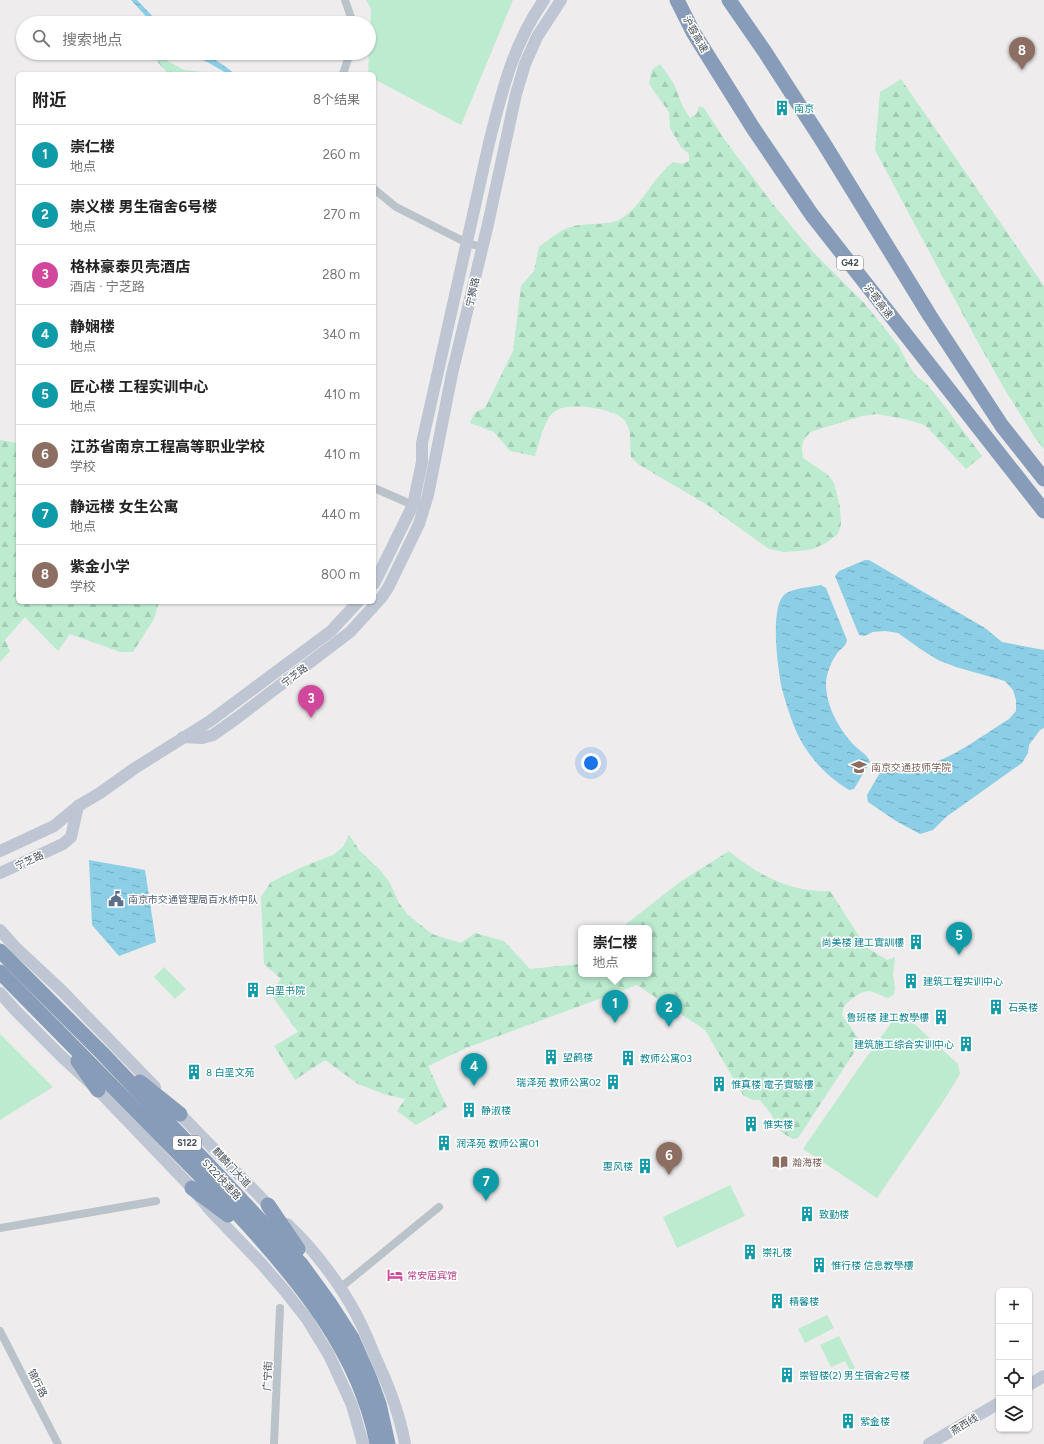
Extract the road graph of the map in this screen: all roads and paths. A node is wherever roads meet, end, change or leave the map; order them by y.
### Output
1 (345, 0) edge
2 (544, 0) edge
3 (561, 0) edge
4 (677, 0) edge
5 (729, 0) edge
6 (351, 16) edge
7 (348, 60) edge
8 (344, 72) edge
9 (376, 191) edge
10 (467, 243) junction
11 (482, 247) junction
12 (1044, 479) edge
13 (376, 489) edge
14 (412, 505) junction
15 (1044, 511) edge
16 (376, 581) edge
17 (389, 586) joint
18 (356, 604) edge
19 (376, 604) edge
20 (376, 604) edge
21 (183, 737) junction
22 (78, 806) junction
23 (0, 851) edge
24 (0, 873) edge
25 (0, 930) edge
26 (0, 950) edge
27 (0, 972) edge
28 (0, 993) edge
29 (47, 1019) junction
30 (102, 1053) junction
31 (98, 1090) junction
32 (180, 1114) junction
33 (192, 1188) junction
34 (156, 1202) dead end
35 (268, 1205) junction
36 (439, 1206) dead end
37 (0, 1228) edge
38 (266, 1244) junction
39 (340, 1288) junction
40 (330, 1304) junction
41 (280, 1308) dead end
42 (0, 1331) edge
43 (1044, 1376) edge
44 (1032, 1383) edge
45 (996, 1405) edge
46 (936, 1443) edge
47 (58, 1444) edge
48 (274, 1444) edge
49 (363, 1444) edge
50 (378, 1444) edge
51 (388, 1444) edge
52 (405, 1444) edge

1 - 6 street
2 - 10 main road, 宁狮路
3 - 11 main road, 宁狮路
4 - 15 highway, 沪蓉高速 / G42
5 - 12 highway
7 - 8 street
9 - 10 street
10 - 11 street
10 - 14 main road, 宁狮路
11 - 17 main road, 宁狮路
13 - 14 street
14 - 16 main road, 宁狮路
17 - 20 main road, 宁芝路
18 - 21 main road, 宁芝路
19 - 21 main road, 宁芝路
21 - 22 main road, 宁芝路
22 - 23 main road, 宁芝路
22 - 24 main road, 宁芝路
25 - 32 main road, 麒麟门大道
26 - 30 highway, S122快速路 / S122
27 - 29 highway, S122快速路 / S122
28 - 31 main road
29 - 31 highway
29 - 38 highway, S122快速路 / S122
30 - 32 highway
30 - 40 highway, S122快速路 / S122
31 - 33 main road
32 - 35 main road, 麒麟门大道
33 - 38 highway
33 - 49 main road
34 - 37 street
35 - 39 main road, 麒麟门大道
35 - 40 highway
36 - 39 street
38 - 50 highway, S122快速路 / S122
39 - 52 main road, 麒麟门大道
40 - 51 highway, S122快速路 / S122
41 - 48 street, 广宁街
42 - 47 street, 锦行路
43 - 44 main road
45 - 46 main road, 燕西线

